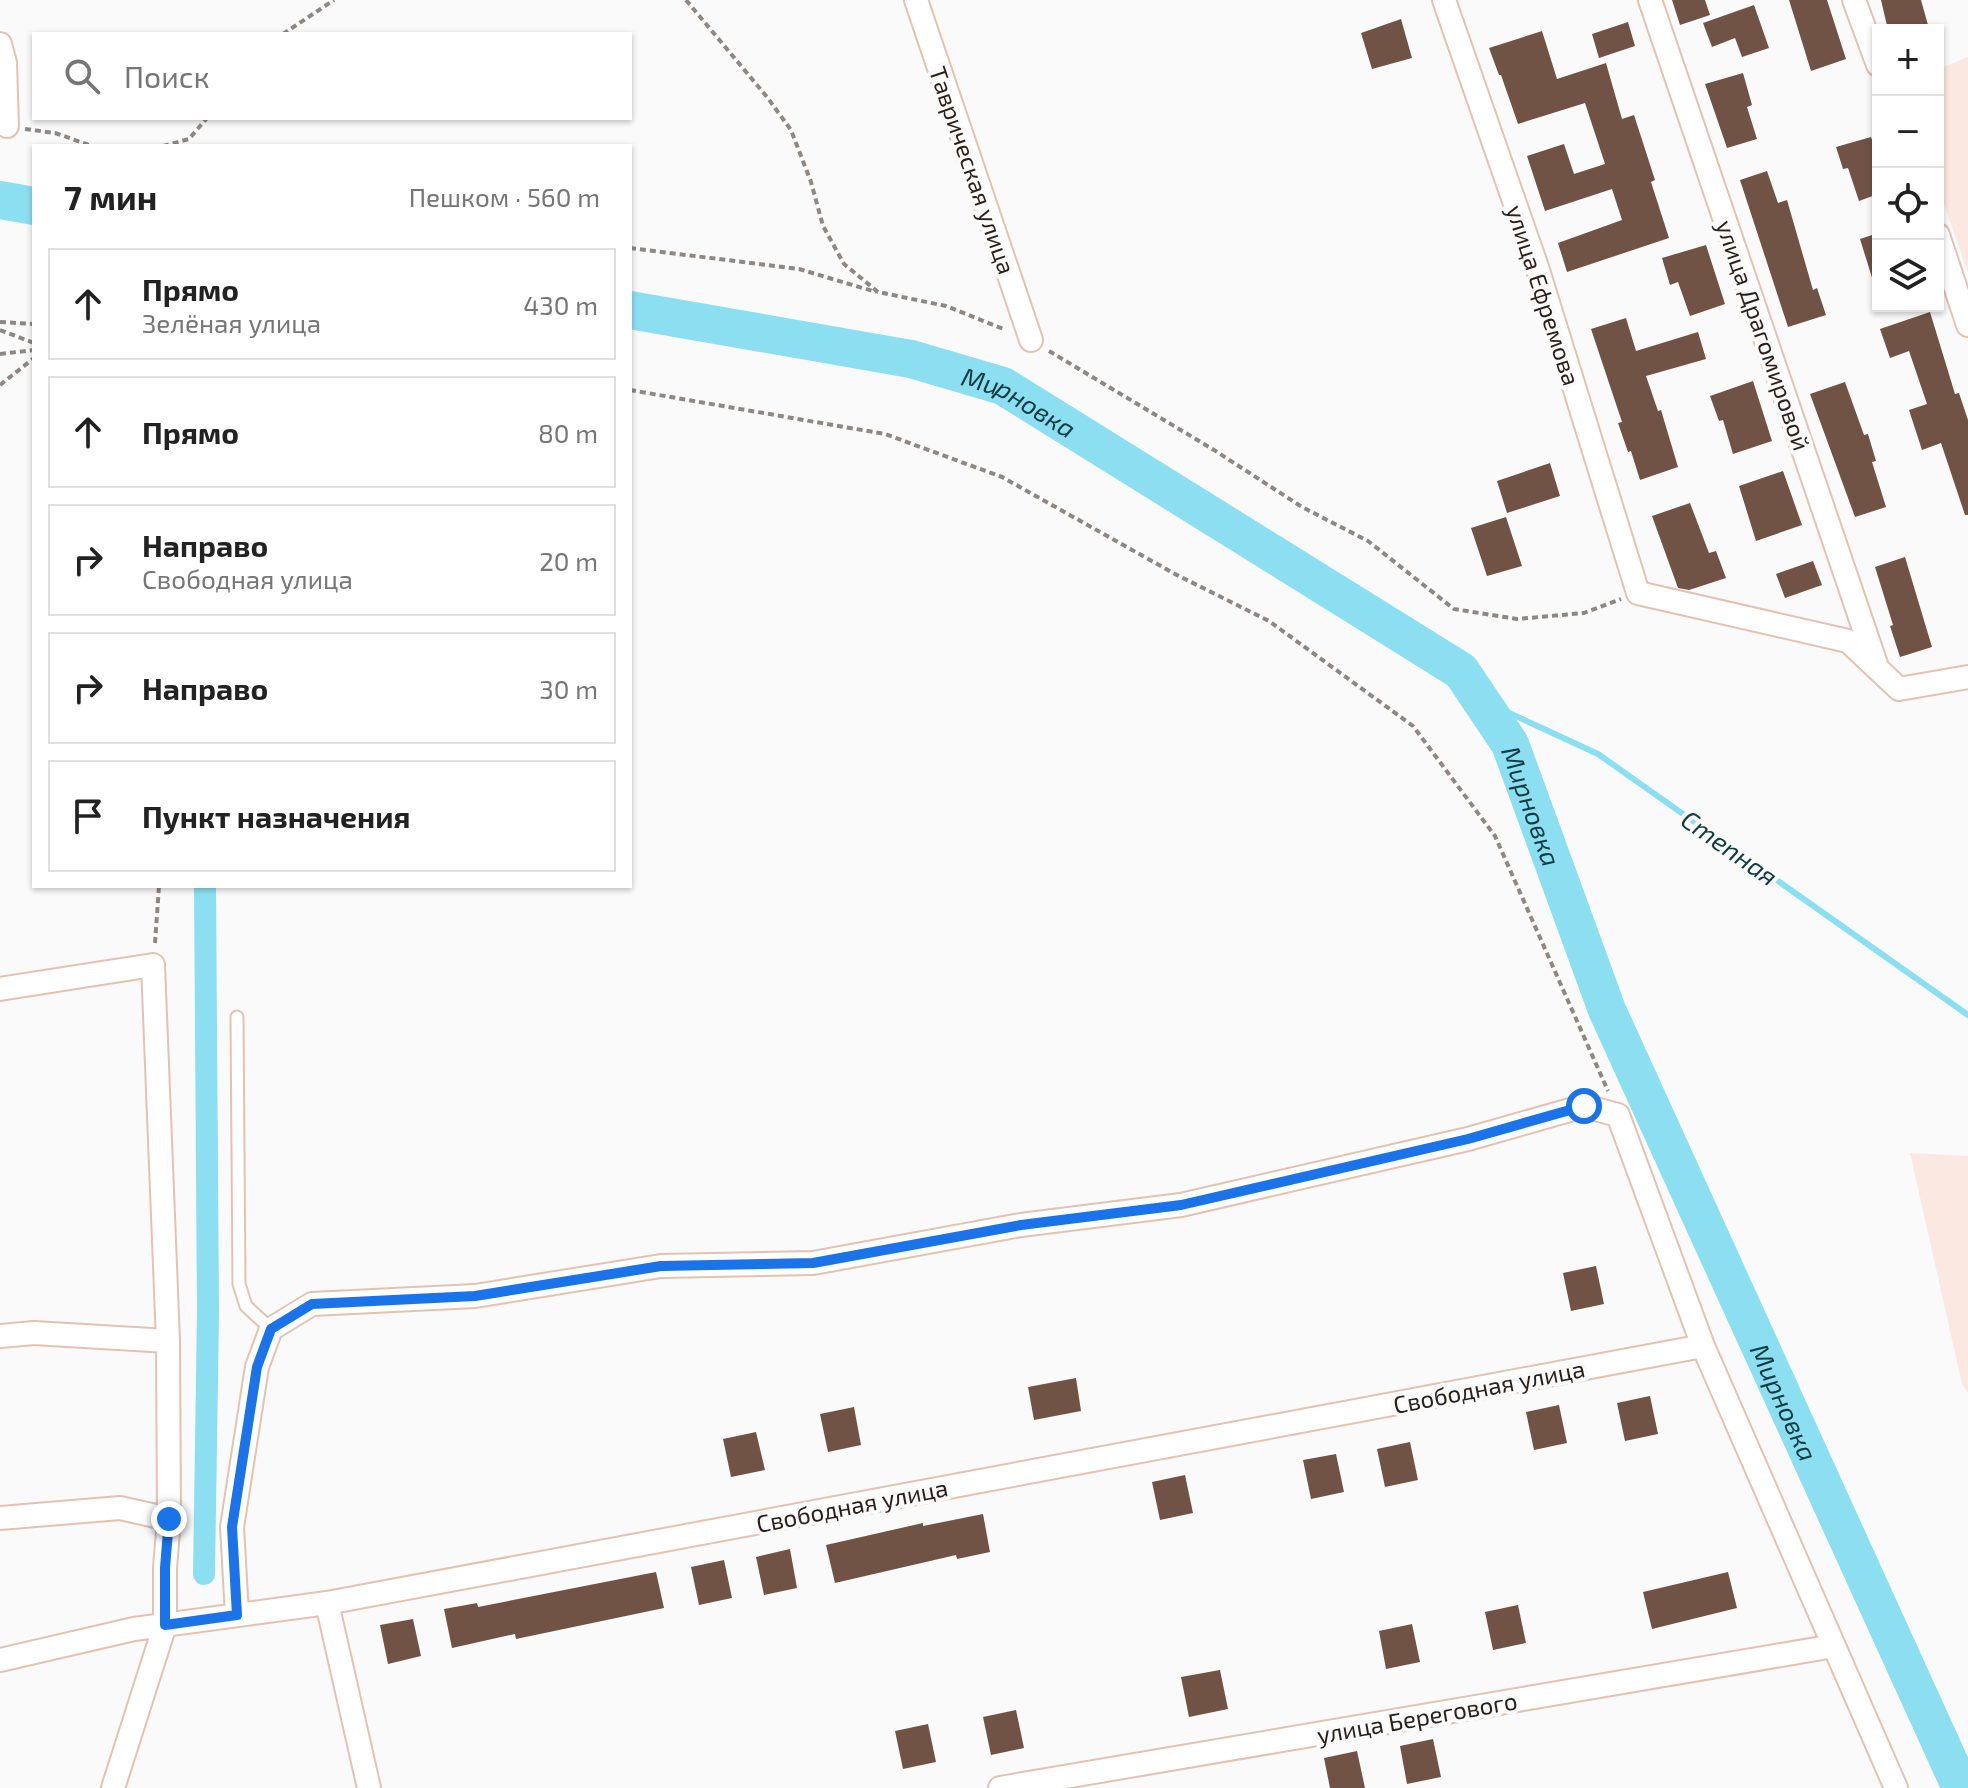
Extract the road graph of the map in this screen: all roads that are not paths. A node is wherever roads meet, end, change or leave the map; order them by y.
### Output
1 (916, 0) edge
2 (1444, 0) edge
3 (1650, 0) edge
4 (1854, 0) edge
5 (0, 44) edge
6 (1872, 49) edge
7 (7, 126) road end
8 (1940, 240) edge
9 (1968, 325) edge
10 (1031, 340) road end
11 (1877, 669) junction
12 (1968, 677) edge
13 (0, 989) edge
14 (237, 1017) dead end
15 (271, 1329) junction
16 (0, 1336) edge
17 (168, 1341) junction
18 (1703, 1346) junction
19 (0, 1518) edge
20 (169, 1519) junction
21 (327, 1603) junction
22 (237, 1615) junction
23 (165, 1625) junction
24 (1834, 1646) junction
25 (0, 1660) edge
26 (113, 1788) edge
27 (369, 1788) edge
28 (1000, 1788) edge
29 (1896, 1788) edge

1 - 10 street, Таврическая улица
2 - 11 street, улица Ефремова
3 - 11 street, улица Драгомировой
4 - 6 street
5 - 7 street
8 - 9 street
11 - 12 street
13 - 17 street
14 - 15 lane
15 - 18 street
15 - 22 street
16 - 17 street
17 - 20 street
18 - 21 street, Свободная улица
18 - 24 street
19 - 20 street
20 - 23 street
21 - 22 street, Свободная улица
21 - 27 street
22 - 23 street, Свободная улица
23 - 25 street, Свободная улица
23 - 26 street
24 - 28 street, улица Берегового
24 - 29 street

